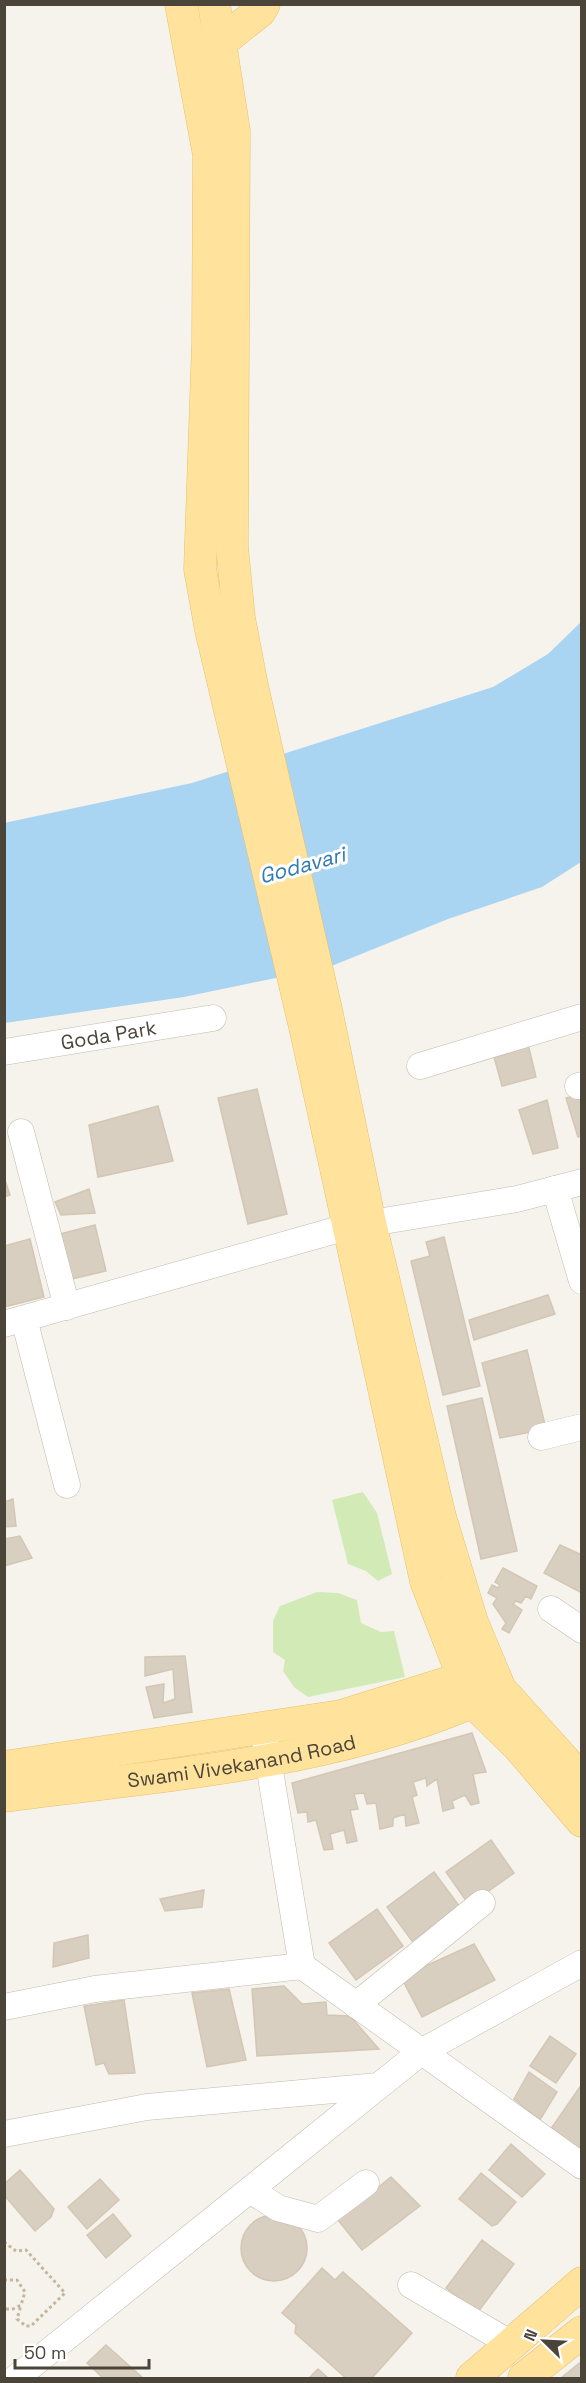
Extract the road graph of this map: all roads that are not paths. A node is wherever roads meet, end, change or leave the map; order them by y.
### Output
1 (181, 4) edge
2 (214, 4) edge
3 (264, 4) edge
4 (220, 43) junction
5 (191, 57) junction
6 (582, 1017) edge
7 (213, 1018) dead end
8 (316, 1022) junction
9 (4, 1052) edge
10 (420, 1066) dead end
11 (21, 1132) dead end
12 (582, 1182) edge
13 (555, 1189) junction
14 (359, 1225) junction
15 (582, 1281) edge
16 (67, 1307) junction
17 (14, 1322) edge
18 (582, 1427) edge
19 (541, 1437) dead end
20 (67, 1485) dead end
21 (551, 1609) dead end
22 (582, 1630) edge
23 (481, 1684) junction
24 (263, 1728) junction
25 (267, 1760) junction
26 (4, 1767) edge
27 (567, 1767) edge
28 (4, 1796) edge
29 (582, 1821) edge
30 (482, 1903) dead end
31 (582, 1964) edge
32 (302, 1966) junction
33 (356, 2005) junction
34 (4, 2007) edge
35 (421, 2052) junction
36 (378, 2086) junction
37 (4, 2134) edge
38 (582, 2166) edge
39 (366, 2183) dead end
40 (250, 2190) junction
41 (582, 2283) edge
42 (411, 2285) dead end
43 (582, 2332) edge
44 (513, 2345) junction
45 (16, 2379) edge
46 (472, 2379) edge
47 (524, 2379) edge

1 - 5 main road
2 - 4 main road
3 - 4 main road
4 - 5 main road
4 - 8 main road
5 - 8 main road
6 - 10 street
7 - 9 street, Goda Park
8 - 14 main road
11 - 16 street
12 - 13 street
13 - 14 street
13 - 15 street
14 - 16 street
14 - 23 main road
16 - 17 street
17 - 20 street
18 - 19 street
21 - 22 street
23 - 24 main road
23 - 25 main road, Swami Vivekanand Road
23 - 27 main road
24 - 25 street
24 - 26 main road
25 - 28 main road, Swami Vivekanand Road
25 - 32 street
27 - 29 main road
30 - 33 street
31 - 35 street
32 - 33 street
32 - 34 street
33 - 35 street
35 - 36 street
35 - 38 street
36 - 37 street
36 - 40 street
39 - 40 street
40 - 45 street
41 - 44 main road
42 - 44 street
43 - 47 main road
44 - 46 main road

